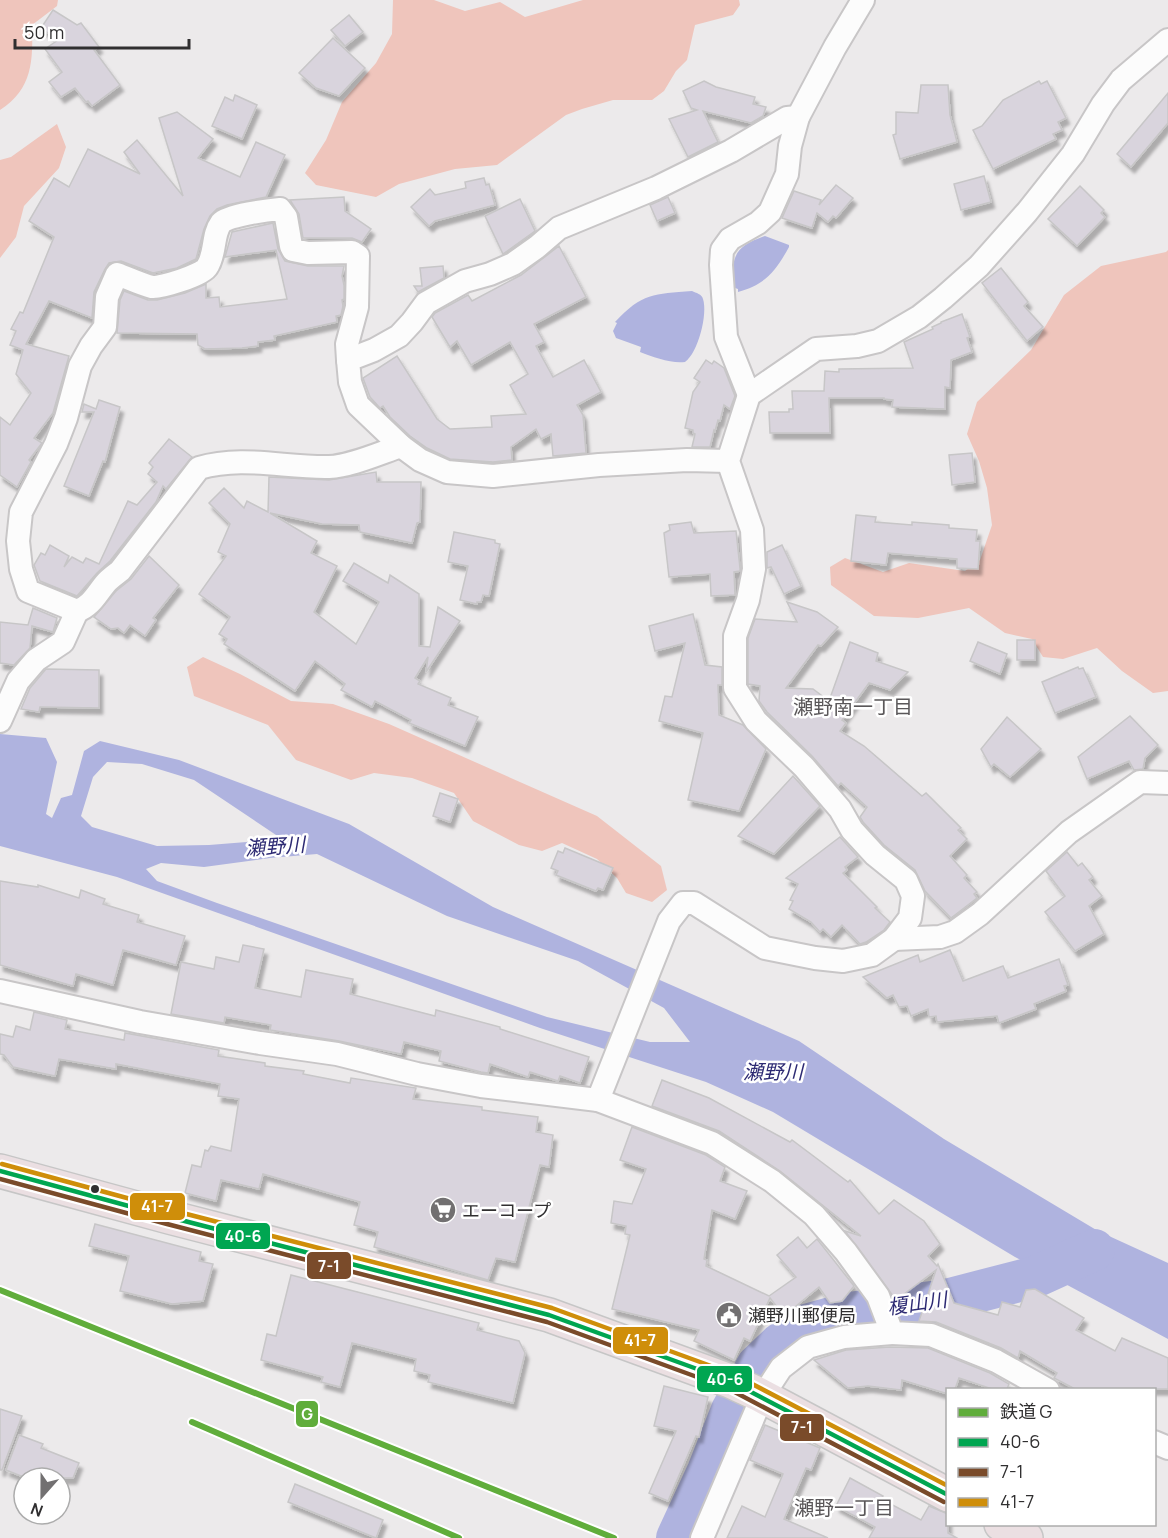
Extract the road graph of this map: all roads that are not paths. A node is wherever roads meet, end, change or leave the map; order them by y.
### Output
1 (863, 0) edge
2 (1168, 40) edge
3 (798, 117) junction
4 (348, 360) junction
5 (749, 395) junction
6 (401, 446) junction
7 (728, 461) junction
8 (77, 611) junction
9 (0, 721) edge
10 (1168, 783) edge
11 (894, 939) junction
12 (0, 991) edge
13 (598, 1100) junction
14 (0, 1171) edge
15 (892, 1333) junction
16 (1046, 1388) edge
17 (750, 1391) junction
18 (946, 1494) edge
19 (1005, 1526) edge
20 (702, 1538) edge
21 (1026, 1538) edge

1 - 3 street
2 - 5 street
3 - 4 street
3 - 5 street
4 - 6 street
4 - 8 street
5 - 7 street
6 - 7 street
6 - 8 street
7 - 11 street
8 - 9 street
10 - 11 street
11 - 13 street
12 - 13 street
13 - 15 street
14 - 17 highway
15 - 16 street
15 - 17 street
17 - 18 highway
17 - 20 street
19 - 21 highway

